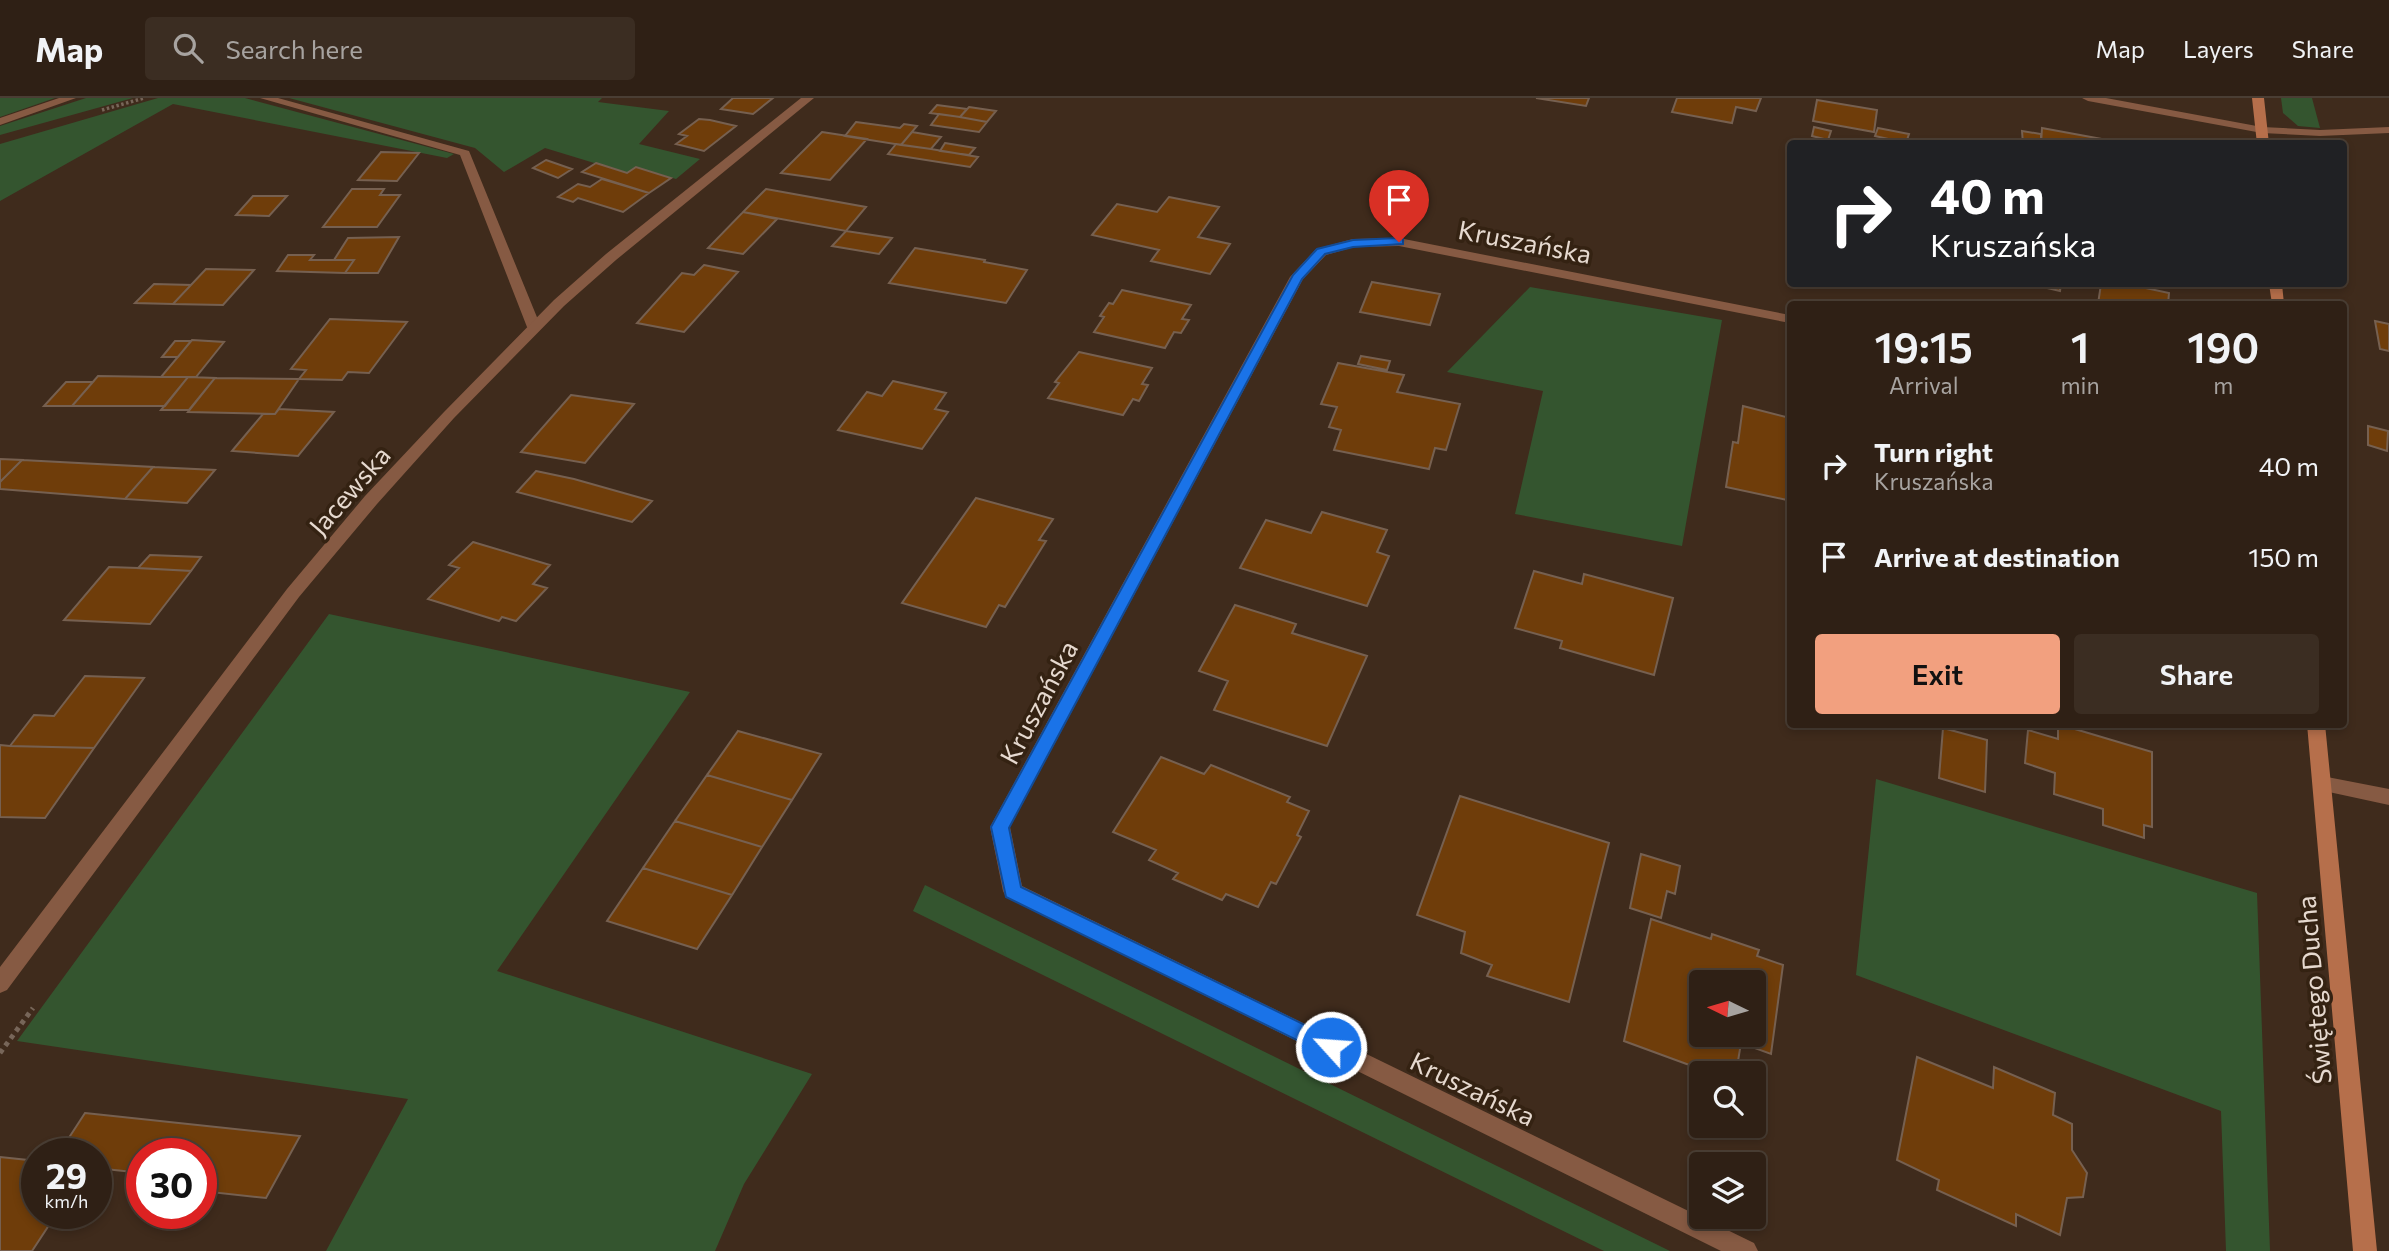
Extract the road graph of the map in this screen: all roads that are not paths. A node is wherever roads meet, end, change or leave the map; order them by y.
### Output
1 (70, 98) edge
2 (266, 98) edge
3 (808, 98) edge
4 (2088, 98) edge
5 (2258, 98) edge
6 (0, 122) edge
7 (2262, 130) junction
8 (2389, 130) edge
9 (2263, 140) edge
10 (1787, 318) edge
11 (534, 327) junction
12 (2316, 728) edge
13 (2322, 784) junction
14 (2389, 797) edge
15 (0, 983) edge
16 (1746, 1251) edge
17 (2365, 1251) edge

1 - 6 street
2 - 11 street
3 - 11 street, Jacewska
4 - 7 street
5 - 7 main road
7 - 8 street
7 - 9 main road
10 - 16 street, Kruszańska
11 - 15 street, Jacewska
12 - 13 main road, Świętego Ducha
13 - 14 street
13 - 17 main road, Świętego Ducha

